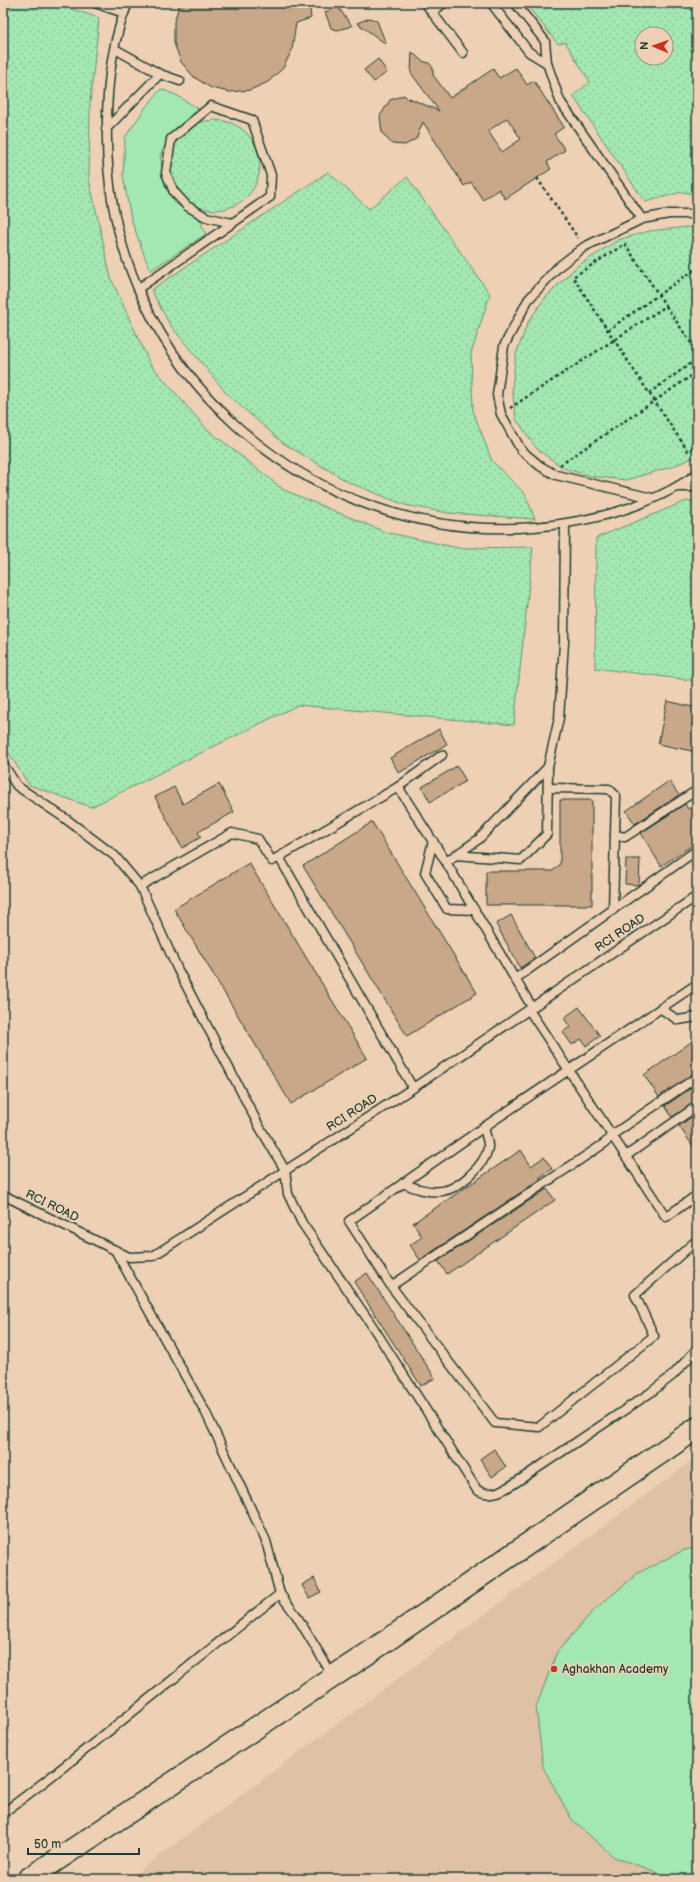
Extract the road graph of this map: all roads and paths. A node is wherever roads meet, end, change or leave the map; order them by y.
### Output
1 (95, 3) edge
2 (128, 3) edge
3 (425, 3) edge
4 (444, 3) edge
5 (491, 3) edge
6 (515, 3) edge
7 (124, 12) junction
8 (432, 12) junction
9 (115, 48) junction
10 (463, 53) dead end
11 (547, 63) junction
12 (160, 74) junction
13 (180, 81) dead end
14 (106, 129) junction
15 (537, 178) dead end
16 (697, 214) edge
17 (642, 219) junction
18 (232, 224) junction
19 (584, 247) junction
20 (697, 268) edge
21 (139, 288) junction
22 (658, 295) junction
23 (666, 306) junction
24 (608, 330) junction
25 (615, 341) junction
26 (697, 352) edge
27 (697, 359) edge
28 (697, 372) edge
29 (649, 393) junction
30 (654, 401) junction
31 (501, 414) junction
32 (697, 445) edge
33 (550, 472) junction
34 (697, 474) edge
35 (697, 487) edge
36 (678, 488) junction
37 (652, 498) junction
38 (565, 524) junction
39 (442, 755) dead end
40 (3, 764) edge
41 (548, 767) junction
42 (398, 787) junction
43 (548, 788) junction
44 (697, 790) edge
45 (615, 835) junction
46 (433, 841) junction
47 (697, 850) edge
48 (455, 855) junction
49 (279, 857) junction
50 (446, 862) junction
51 (140, 886) junction
52 (697, 896) edge
53 (474, 910) junction
54 (613, 910) junction
55 (515, 979) junction
56 (697, 984) edge
57 (530, 1008) junction
58 (661, 1009) junction
59 (697, 1018) edge
60 (570, 1070) junction
61 (697, 1077) edge
62 (412, 1088) junction
63 (697, 1106) edge
64 (484, 1127) junction
65 (612, 1135) junction
66 (626, 1156) junction
67 (286, 1170) junction
68 (403, 1183) junction
69 (3, 1195) edge
70 (697, 1195) edge
71 (697, 1240) edge
72 (116, 1250) junction
73 (391, 1286) junction
74 (697, 1349) edge
75 (697, 1428) edge
76 (280, 1594) junction
77 (333, 1676) junction
78 (3, 1813) edge
79 (28, 1879) edge

1 - 7 lane
2 - 7 lane
3 - 8 lane
4 - 8 lane
5 - 11 lane
6 - 11 lane
7 - 9 lane
8 - 10 lane
9 - 12 lane
9 - 14 lane
11 - 17 lane
12 - 13 lane
12 - 14 lane
14 - 21 lane
15 - 19 path
16 - 17 lane
17 - 19 lane
18 - 18 lane
18 - 21 lane
19 - 31 lane
20 - 22 path
21 - 38 lane
22 - 23 path
22 - 24 path
22 - 24 path
23 - 25 path
23 - 26 path
24 - 25 path
25 - 29 path
25 - 31 path
27 - 29 path
28 - 30 path
29 - 30 path
30 - 32 path
30 - 33 path
31 - 33 lane
33 - 37 lane
34 - 36 lane
35 - 36 lane
36 - 37 lane
37 - 38 lane
38 - 41 lane
39 - 42 lane
40 - 51 lane
41 - 43 lane
41 - 48 lane
42 - 46 lane
42 - 49 lane
43 - 45 lane
43 - 48 lane
44 - 45 lane
45 - 54 lane
46 - 50 lane
46 - 53 lane
47 - 54 lane
48 - 50 lane
49 - 51 lane
49 - 62 lane
50 - 53 lane
51 - 67 lane
52 - 57 lane, RCI ROAD
53 - 55 lane
54 - 55 lane
55 - 57 lane
56 - 58 lane
57 - 60 lane
57 - 62 lane, RCI ROAD
58 - 59 lane
58 - 60 lane
60 - 64 lane
60 - 65 lane
61 - 65 lane
62 - 67 lane, RCI ROAD
63 - 66 lane
64 - 68 lane
64 - 68 lane
65 - 66 lane
65 - 73 lane
66 - 70 lane
67 - 72 lane, RCI ROAD
67 - 74 lane
68 - 73 lane
69 - 72 lane, RCI ROAD
71 - 73 lane
72 - 76 lane
75 - 77 street
76 - 77 lane
76 - 78 lane
77 - 79 street

